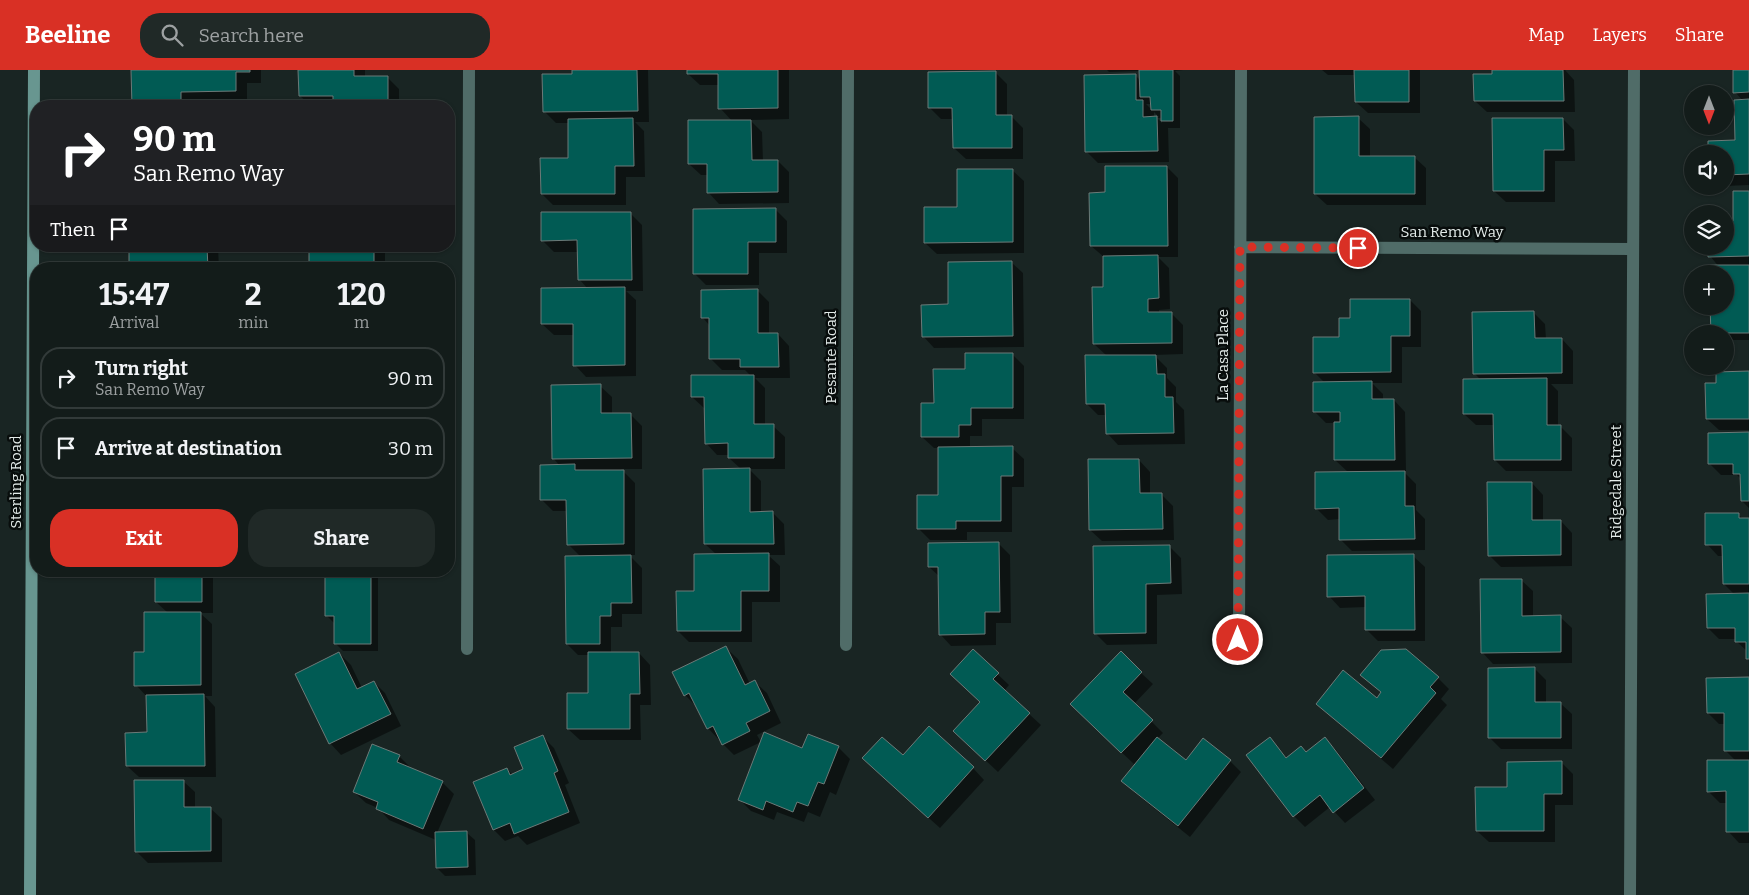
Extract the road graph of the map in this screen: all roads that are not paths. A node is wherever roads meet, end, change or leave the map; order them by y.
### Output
1 (34, 70) edge
2 (469, 70) edge
3 (848, 70) edge
4 (1241, 70) edge
5 (1634, 70) edge
6 (34, 100) edge
7 (1240, 247) junction
8 (1633, 249) junction
9 (32, 577) edge
10 (1238, 640) dead end
11 (846, 645) dead end
12 (467, 650) dead end
13 (30, 895) edge
14 (1630, 895) edge

1 - 6 street, Sterling Road
2 - 12 street
3 - 11 street, Pesante Road
4 - 7 street, La Casa Place
5 - 8 street, Ridgedale Street
7 - 8 street, San Remo Way
7 - 10 street, La Casa Place
8 - 14 street, Ridgedale Street
9 - 13 street, Sterling Road

